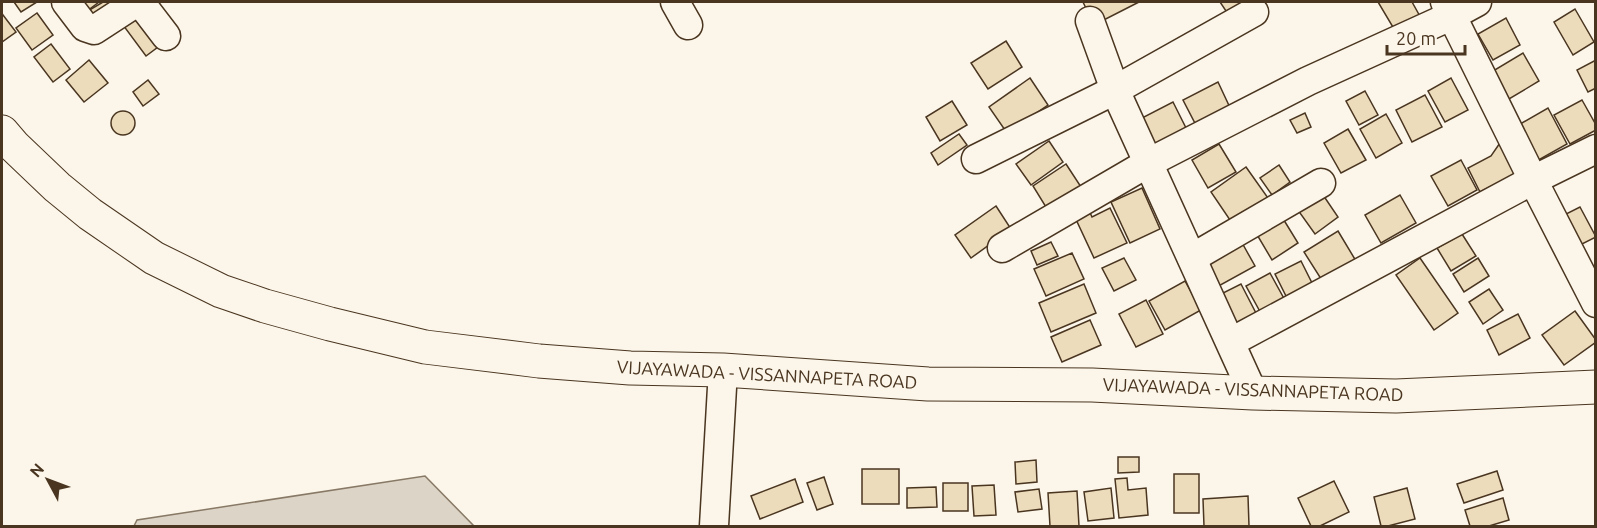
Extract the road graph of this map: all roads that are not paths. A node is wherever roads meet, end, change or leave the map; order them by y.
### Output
1 (66, 2) edge
2 (139, 2) edge
3 (1477, 2) edge
4 (1449, 8) edge
5 (1254, 12) dead end
6 (1090, 21) dead end
7 (166, 36) dead end
8 (1115, 90) junction
9 (2, 132) edge
10 (1596, 149) edge
11 (976, 159) dead end
12 (1148, 163) junction
13 (1533, 180) junction
14 (1321, 183) dead end
15 (1002, 248) dead end
16 (1192, 258) junction
17 (1596, 303) edge
18 (1231, 342) junction
19 (723, 370) junction
20 (1596, 387) edge
21 (1253, 393) junction
22 (714, 526) edge

1 - 2 street
2 - 7 street
3 - 4 street
4 - 12 street
4 - 13 street
5 - 8 street
6 - 8 street
8 - 11 street
8 - 12 street
9 - 19 main road, VIJAYAWADA - VISSANNAPETA ROAD
10 - 13 street
12 - 15 street
12 - 16 street
13 - 17 street
13 - 18 street
14 - 16 street
16 - 18 street
18 - 21 street
19 - 21 main road, VIJAYAWADA - VISSANNAPETA ROAD
19 - 22 street
20 - 21 main road, VIJAYAWADA - VISSANNAPETA ROAD

